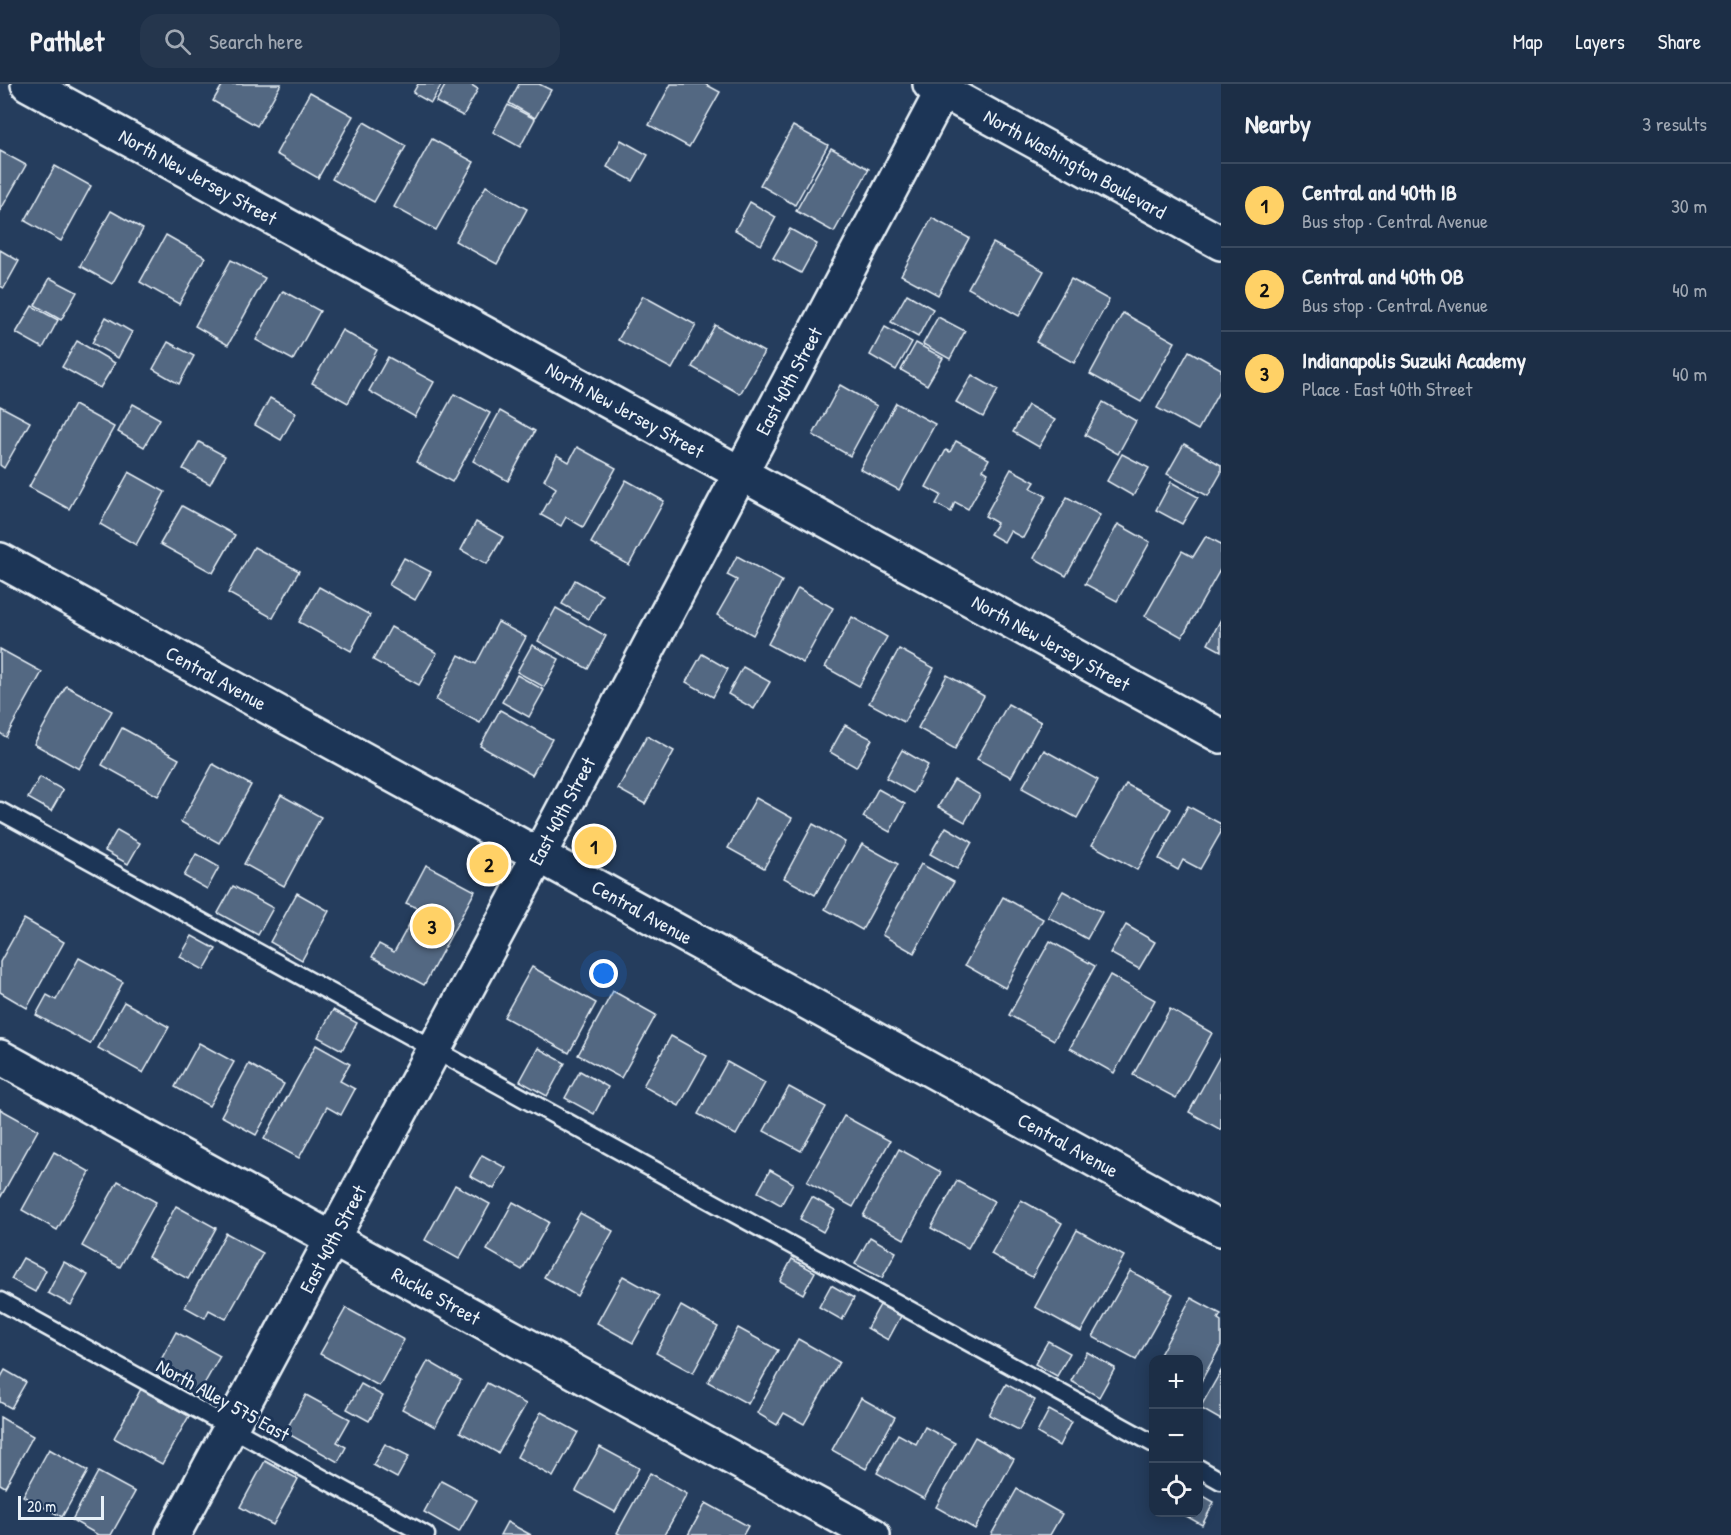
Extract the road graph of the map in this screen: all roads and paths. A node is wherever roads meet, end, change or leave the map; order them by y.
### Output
1 (28, 84) edge
2 (939, 86) edge
3 (1221, 243) edge
4 (741, 473) junction
5 (0, 560) edge
6 (1221, 736) edge
7 (0, 812) edge
8 (539, 855) junction
9 (435, 1048) junction
10 (0, 1057) edge
11 (1221, 1229) edge
12 (333, 1240) junction
13 (0, 1301) edge
14 (231, 1428) junction
15 (1149, 1441) edge
16 (1203, 1471) edge
17 (1221, 1480) edge
18 (173, 1535) edge
19 (426, 1535) edge
20 (873, 1535) edge

1 - 4 street, North New Jersey Street
2 - 3 street, North Washington Boulevard
2 - 4 street, East 40th Street
4 - 6 street, North New Jersey Street
4 - 8 street, East 40th Street
5 - 8 street, Central Avenue
7 - 9 lane
8 - 9 street, East 40th Street
8 - 11 street, Central Avenue
9 - 12 street, East 40th Street
9 - 15 lane
10 - 12 street, Ruckle Street
12 - 14 street, East 40th Street
12 - 20 street, Ruckle Street
13 - 14 lane, North Alley 575 East
14 - 18 street, East 40th Street
14 - 19 lane, North Alley 575 East
16 - 17 lane

